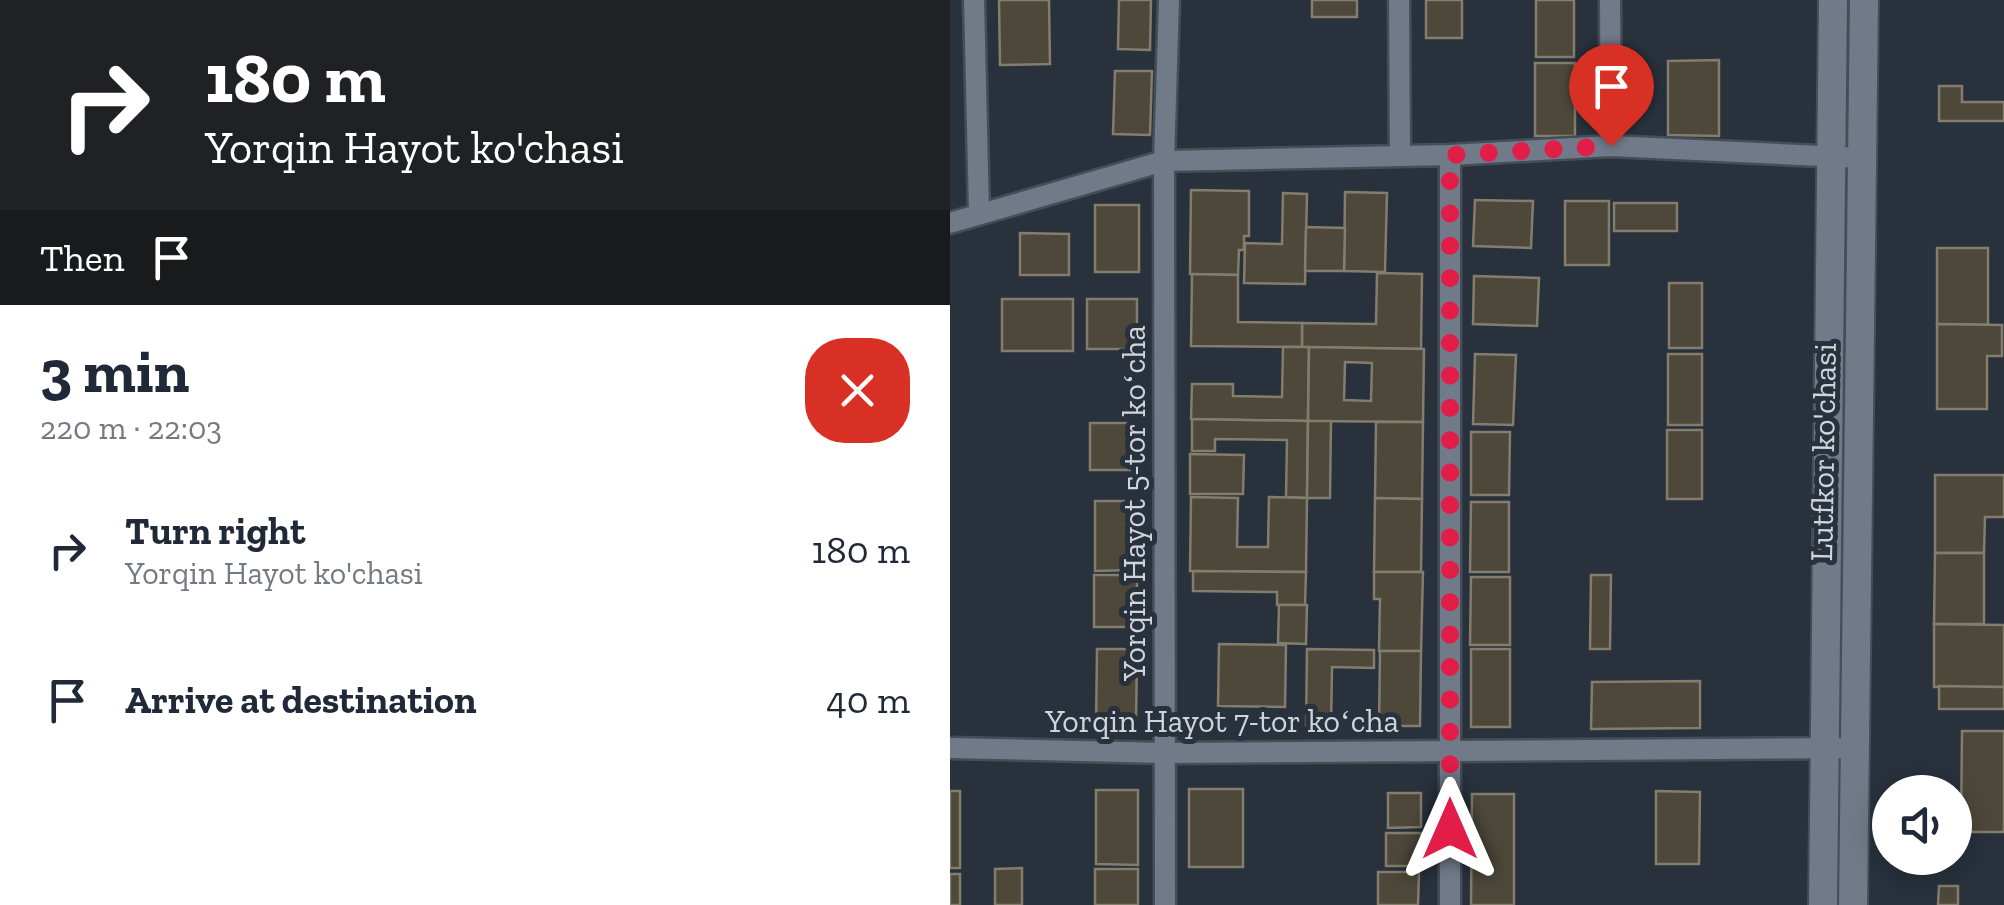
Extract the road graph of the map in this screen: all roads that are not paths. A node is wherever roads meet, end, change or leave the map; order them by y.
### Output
1 (974, 0) edge
2 (1168, 0) edge
3 (1400, 0) edge
4 (1610, 0) edge
5 (1832, 0) edge
6 (1864, 0) edge
7 (1611, 146) junction
8 (1450, 155) junction
9 (1400, 156) junction
10 (1831, 158) junction
11 (1862, 158) junction
12 (1164, 161) junction
13 (979, 212) junction
14 (950, 223) edge
15 (950, 748) edge
16 (1824, 748) junction
17 (1854, 748) junction
18 (1451, 752) junction
19 (1164, 753) junction
20 (1165, 905) edge
21 (1450, 905) edge
22 (1823, 905) edge
23 (1853, 905) edge

1 - 13 street
2 - 12 street, Yorqin Hayot 5-tor koʻcha
3 - 9 street
4 - 7 street
5 - 10 main road, Lutfkor ko'chasi
6 - 11 main road, Lutfkor ko'chasi
7 - 8 street
7 - 10 street
8 - 9 street
8 - 18 street
9 - 12 street
10 - 11 street
10 - 16 main road, Lutfkor ko'chasi
11 - 17 main road, Lutfkor ko'chasi
12 - 13 street
12 - 19 street, Yorqin Hayot 5-tor koʻcha
13 - 14 street
15 - 19 street, Yorqin Hayot 7-tor koʻcha
16 - 17 street, Yorqin Hayot 7-tor koʻcha
16 - 18 street, Yorqin Hayot 7-tor koʻcha
16 - 22 main road, Lutfkor ko'chasi
17 - 23 main road, Lutfkor ko'chasi
18 - 19 street, Yorqin Hayot 7-tor koʻcha
18 - 21 street
19 - 20 street, Yorqin Hayot 5-tor koʻcha

